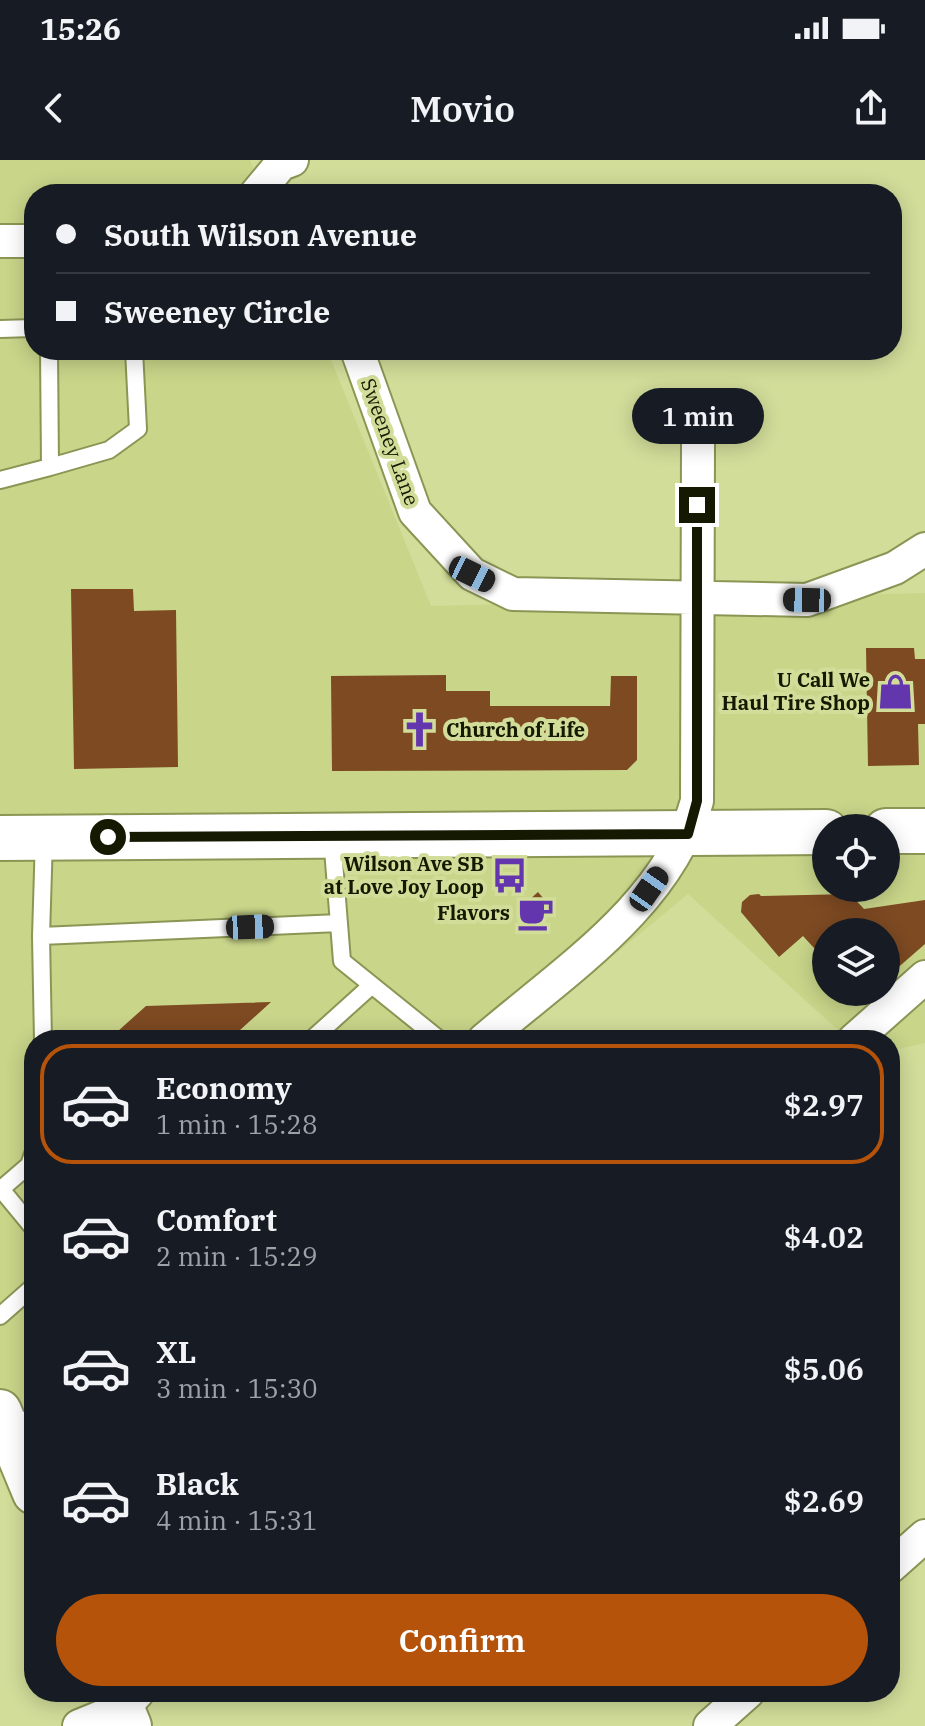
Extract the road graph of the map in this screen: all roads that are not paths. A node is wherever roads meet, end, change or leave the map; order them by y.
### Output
1 (284, 161) edge
2 (264, 184) edge
3 (290, 184) edge
4 (0, 241) edge
5 (24, 241) edge
6 (24, 328) edge
7 (0, 329) edge
8 (49, 360) edge
9 (135, 360) edge
10 (359, 360) edge
11 (698, 444) dead end
12 (50, 467) junction
13 (0, 480) edge
14 (925, 549) edge
15 (696, 597) junction
16 (900, 831) edge
17 (925, 831) edge
18 (812, 832) edge
19 (688, 834) junction
20 (331, 836) junction
21 (0, 838) edge
22 (44, 838) junction
23 (339, 923) junction
24 (41, 936) junction
25 (925, 977) edge
26 (372, 985) junction
27 (43, 1030) edge
28 (322, 1030) edge
29 (428, 1030) edge
30 (496, 1030) edge
31 (865, 1030) edge
32 (24, 1169) edge
33 (1, 1190) edge
34 (24, 1217) edge
35 (24, 1295) edge
36 (0, 1316) edge
37 (12, 1430) edge
38 (24, 1464) edge
39 (925, 1536) edge
40 (900, 1558) edge
41 (737, 1702) edge
42 (127, 1704) edge
43 (79, 1726) edge
44 (710, 1726) edge

1 - 2 street
1 - 3 street
4 - 5 street
6 - 7 lane
8 - 12 lane
9 - 12 lane
10 - 15 street, Sweeney Lane
11 - 15 street
12 - 13 lane
14 - 15 street, Sweeney Lane
15 - 19 street
16 - 17 main road
18 - 19 main road
19 - 20 main road
19 - 30 street
20 - 22 main road
20 - 23 lane
21 - 22 main road
22 - 24 lane
23 - 24 lane
23 - 26 lane
24 - 27 lane
25 - 31 street
26 - 28 lane
26 - 29 lane
32 - 33 lane
33 - 34 lane
35 - 36 lane
37 - 38 street
39 - 40 street
41 - 44 street
42 - 43 street

